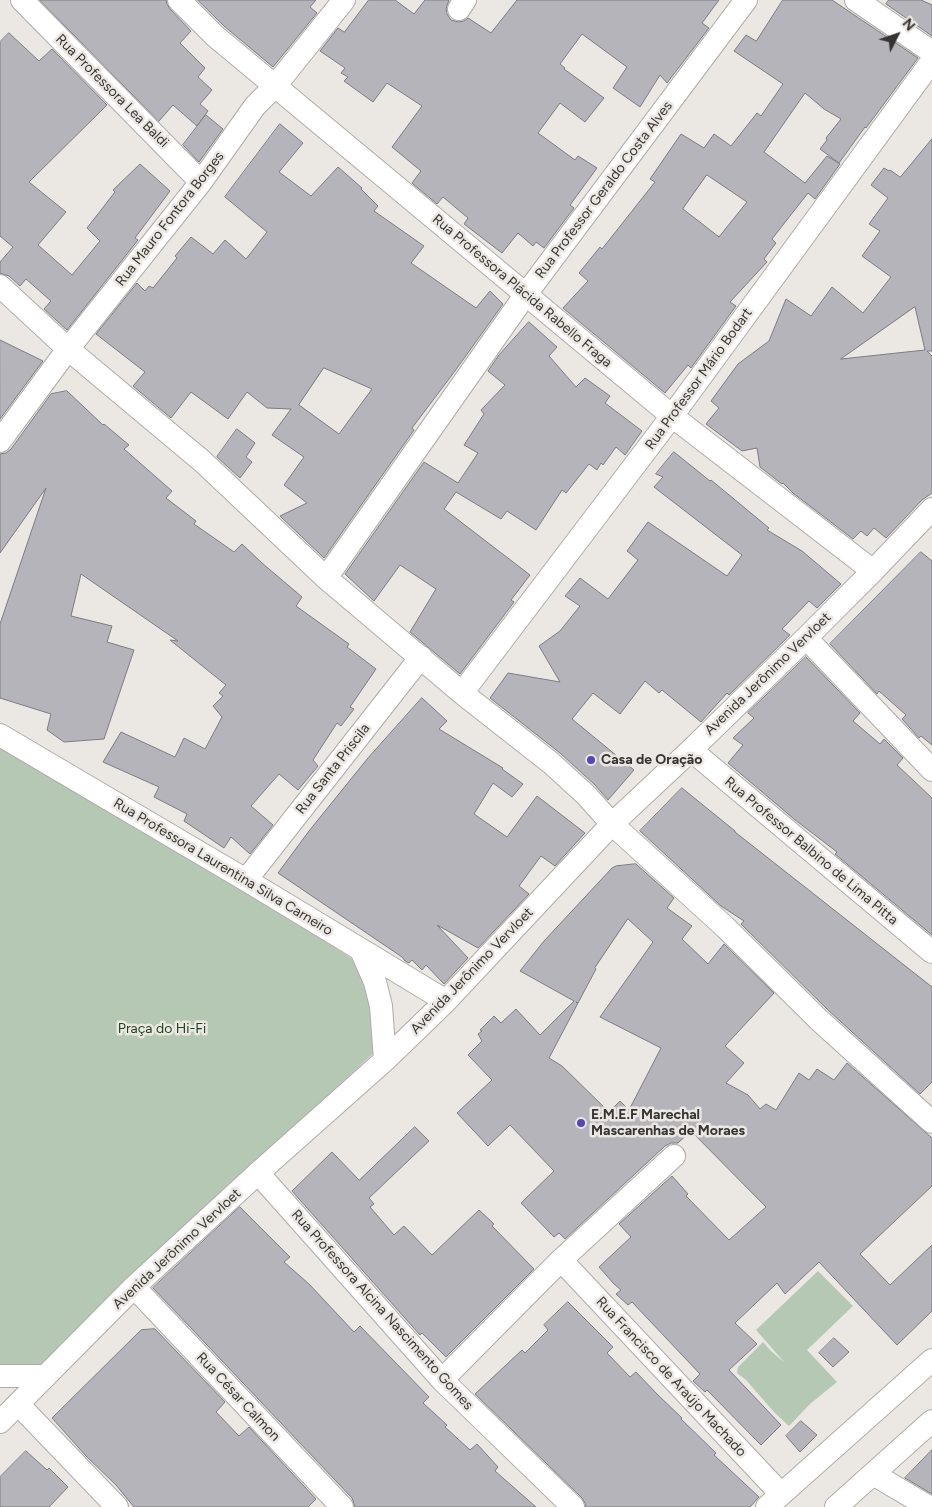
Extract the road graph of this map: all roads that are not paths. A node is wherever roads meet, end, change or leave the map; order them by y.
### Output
1 (22, 0) edge
2 (180, 0) edge
3 (344, 0) edge
4 (746, 0) edge
5 (856, 0) edge
6 (932, 52) edge
7 (932, 61) edge
8 (275, 86) junction
9 (202, 182) junction
10 (0, 286) edge
11 (526, 294) junction
12 (68, 349) junction
13 (672, 416) junction
14 (0, 441) edge
15 (927, 522) edge
16 (873, 571) junction
17 (326, 578) junction
18 (806, 638) junction
19 (420, 657) junction
20 (462, 693) junction
21 (0, 735) edge
22 (691, 750) junction
23 (932, 770) edge
24 (612, 824) junction
25 (246, 880) junction
26 (361, 950) junction
27 (932, 952) edge
28 (446, 1001) junction
29 (385, 1060) junction
30 (932, 1121) edge
31 (674, 1156) dead end
32 (258, 1173) junction
33 (561, 1260) junction
34 (134, 1287) junction
35 (932, 1360) edge
36 (0, 1376) edge
37 (46, 1376) junction
38 (442, 1380) junction
39 (18, 1404) junction
40 (932, 1421) edge
41 (0, 1422) edge
42 (873, 1474) junction
43 (774, 1501) edge
44 (117, 1507) edge
45 (342, 1507) edge
46 (573, 1507) edge
47 (836, 1507) edge
48 (929, 1507) edge

1 - 9 street, Rua Professora Lea Baldi
2 - 8 street, Rua Professora Plácida Rabello Fraga
3 - 8 street, Rua Mauro Fontora Borges
4 - 11 street, Rua Professor Geraldo Costa Alves
5 - 6 street
7 - 13 street, Rua Professor Mário Bodart
8 - 9 street, Rua Mauro Fontora Borges
8 - 11 street, Rua Professora Plácida Rabello Fraga
9 - 12 street, Rua Mauro Fontora Borges
10 - 12 street
11 - 13 street, Rua Professora Plácida Rabello Fraga
11 - 17 street, Rua Professor Geraldo Costa Alves
12 - 14 street, Rua Mauro Fontora Borges
12 - 17 street
13 - 16 street, Rua Professora Plácida Rabello Fraga
13 - 20 street, Rua Professor Mário Bodart
15 - 16 street, Avenida Jerônimo Vervloet
16 - 18 street, Avenida Jerônimo Vervloet
17 - 19 street
18 - 22 street, Avenida Jerônimo Vervloet
18 - 23 street
19 - 20 street
19 - 25 street, Rua Santa Priscila
20 - 24 street
21 - 25 street, Rua Professora Laurentina Silva Carneiro
22 - 24 street, Avenida Jerônimo Vervloet
22 - 27 street, Rua Professor Balbino de Lima Pitta
24 - 28 street, Avenida Jerônimo Vervloet
24 - 30 street
25 - 26 street, Rua Professora Laurentina Silva Carneiro
26 - 28 street, Rua Professora Laurentina Silva Carneiro
26 - 29 street
28 - 29 street, Avenida Jerônimo Vervloet
29 - 32 street, Avenida Jerônimo Vervloet
31 - 33 street
32 - 34 street, Avenida Jerônimo Vervloet
32 - 38 street, Rua Professora Alcina Nascimento Gomes
33 - 38 street
33 - 43 street, Rua Francisco de Araújo Machado
34 - 37 street, Avenida Jerônimo Vervloet
34 - 45 street, Rua César Calmon
35 - 43 street
36 - 37 street
37 - 39 street, Avenida Jerônimo Vervloet
38 - 46 street, Rua Professora Alcina Nascimento Gomes
39 - 41 street, Avenida Jerônimo Vervloet
39 - 44 street
40 - 42 street
42 - 47 street
42 - 48 street

